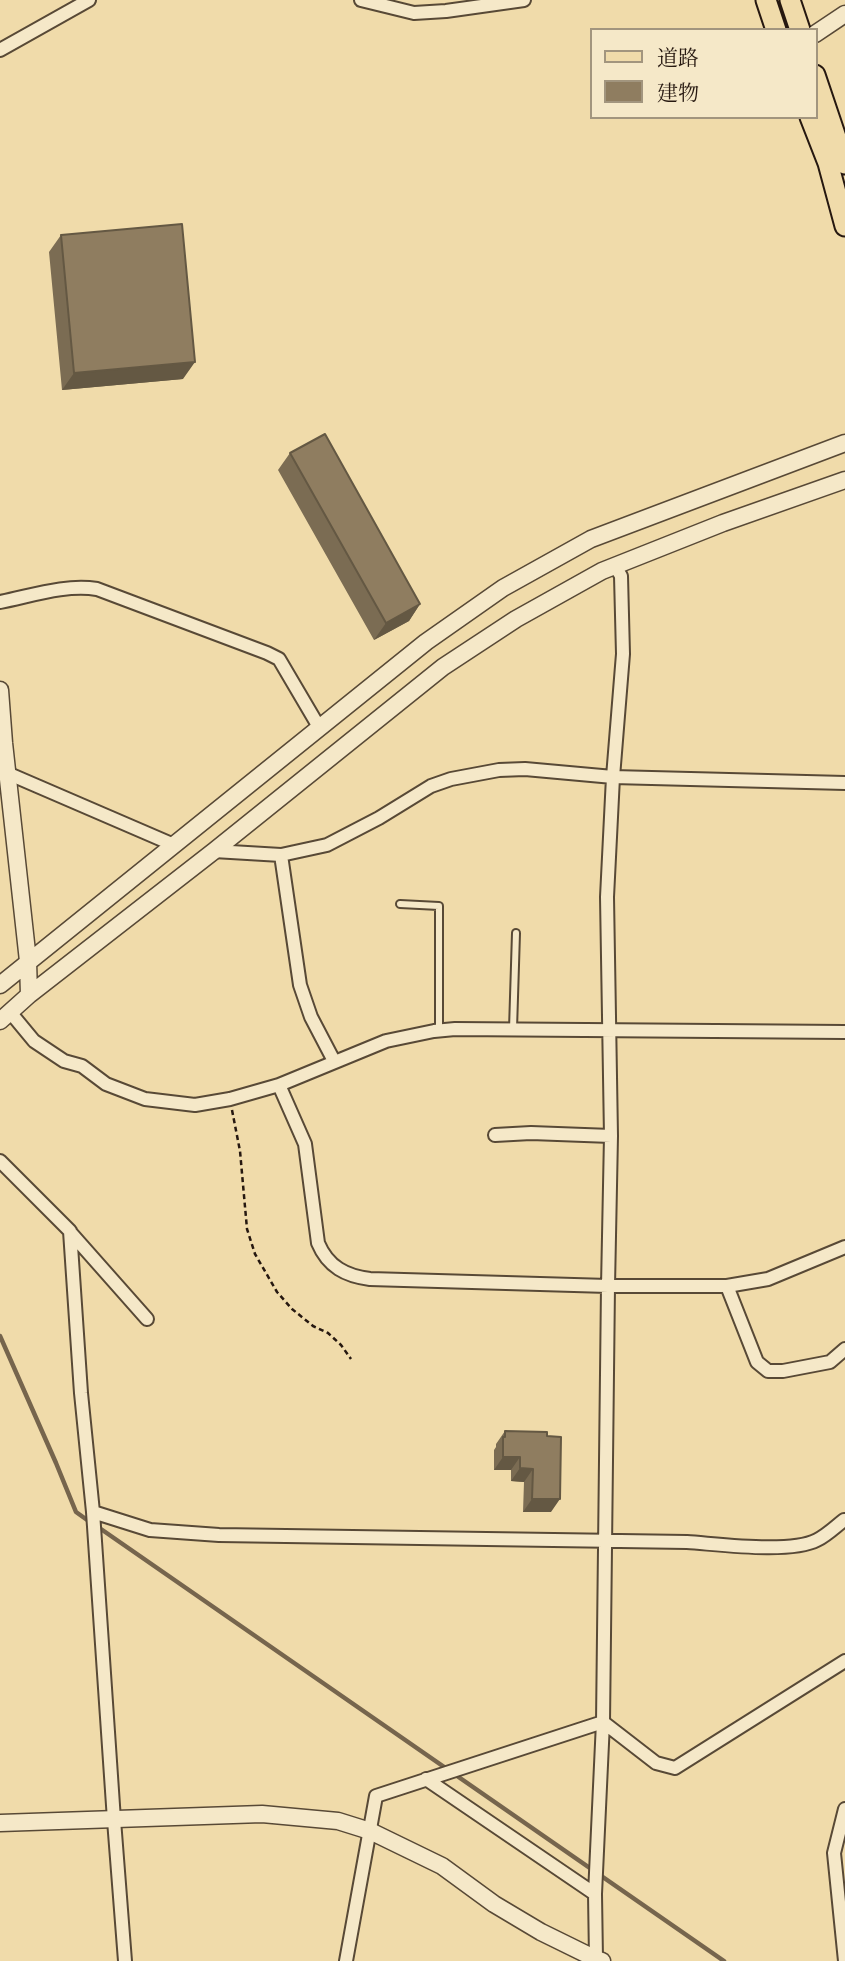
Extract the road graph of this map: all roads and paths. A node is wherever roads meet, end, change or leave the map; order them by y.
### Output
1 (89, 0) edge
2 (361, 0) edge
3 (524, 0) edge
4 (766, 0) edge
5 (790, 0) edge
6 (481, 3) edge
7 (845, 14) edge
8 (775, 28) edge
9 (799, 28) edge
10 (817, 33) edge
11 (0, 50) edge
12 (817, 81) edge
13 (811, 119) edge
14 (845, 164) edge
15 (845, 226) edge
16 (845, 443) edge
17 (845, 480) edge
18 (615, 566) junction
19 (0, 603) edge
20 (0, 690) edge
21 (319, 727) junction
22 (2, 743) edge
23 (7, 772) junction
24 (613, 776) junction
25 (845, 783) edge
26 (174, 845) junction
27 (214, 851) junction
28 (281, 855) junction
29 (400, 904) dead end
30 (516, 933) dead end
31 (28, 961) junction
32 (0, 985) edge
33 (29, 995) junction
34 (5, 1017) edge
35 (513, 1029) junction
36 (439, 1030) junction
37 (610, 1030) junction
38 (845, 1032) edge
39 (334, 1061) junction
40 (279, 1085) junction
41 (230, 1099) junction
42 (495, 1135) dead end
43 (611, 1136) junction
44 (0, 1161) edge
45 (70, 1231) junction
46 (845, 1247) edge
47 (608, 1286) junction
48 (727, 1286) junction
49 (147, 1319) dead end
50 (845, 1349) edge
51 (351, 1359) dead end
52 (93, 1512) junction
53 (845, 1521) edge
54 (604, 1541) junction
55 (844, 1666) edge
56 (603, 1722) junction
57 (426, 1779) junction
58 (845, 1809) edge
59 (114, 1820) junction
60 (0, 1823) edge
61 (370, 1831) junction
62 (595, 1894) junction
63 (599, 1960) edge
64 (125, 1961) edge
65 (346, 1961) edge
66 (845, 1961) edge

1 - 11 street
2 - 6 street
3 - 6 street
4 - 8 main road
5 - 9 main road
7 - 10 street
12 - 14 main road
13 - 15 main road
16 - 21 street
17 - 18 street
18 - 24 street
18 - 27 street
19 - 21 street
20 - 22 street
21 - 26 street
22 - 23 street
23 - 26 street
23 - 31 street
24 - 25 street
24 - 28 street
24 - 37 street
26 - 31 street
27 - 28 street
27 - 33 street
28 - 39 street
29 - 36 lane
30 - 35 lane
31 - 32 street
31 - 33 street
33 - 34 street
34 - 41 street
35 - 36 street
35 - 37 street
36 - 39 street
37 - 38 street
37 - 43 street
39 - 40 street
40 - 41 street
40 - 47 street
41 - 51 path
42 - 43 street
43 - 47 street
44 - 45 street
45 - 49 street
45 - 52 street
46 - 48 street
47 - 48 street
47 - 54 street
48 - 50 street
52 - 54 street
52 - 59 street
53 - 54 street
54 - 56 street
55 - 56 street
56 - 57 street
56 - 62 street
57 - 61 street
57 - 62 street
58 - 66 street
59 - 60 street
59 - 61 street
59 - 64 street
61 - 63 street
61 - 65 street
62 - 63 street

